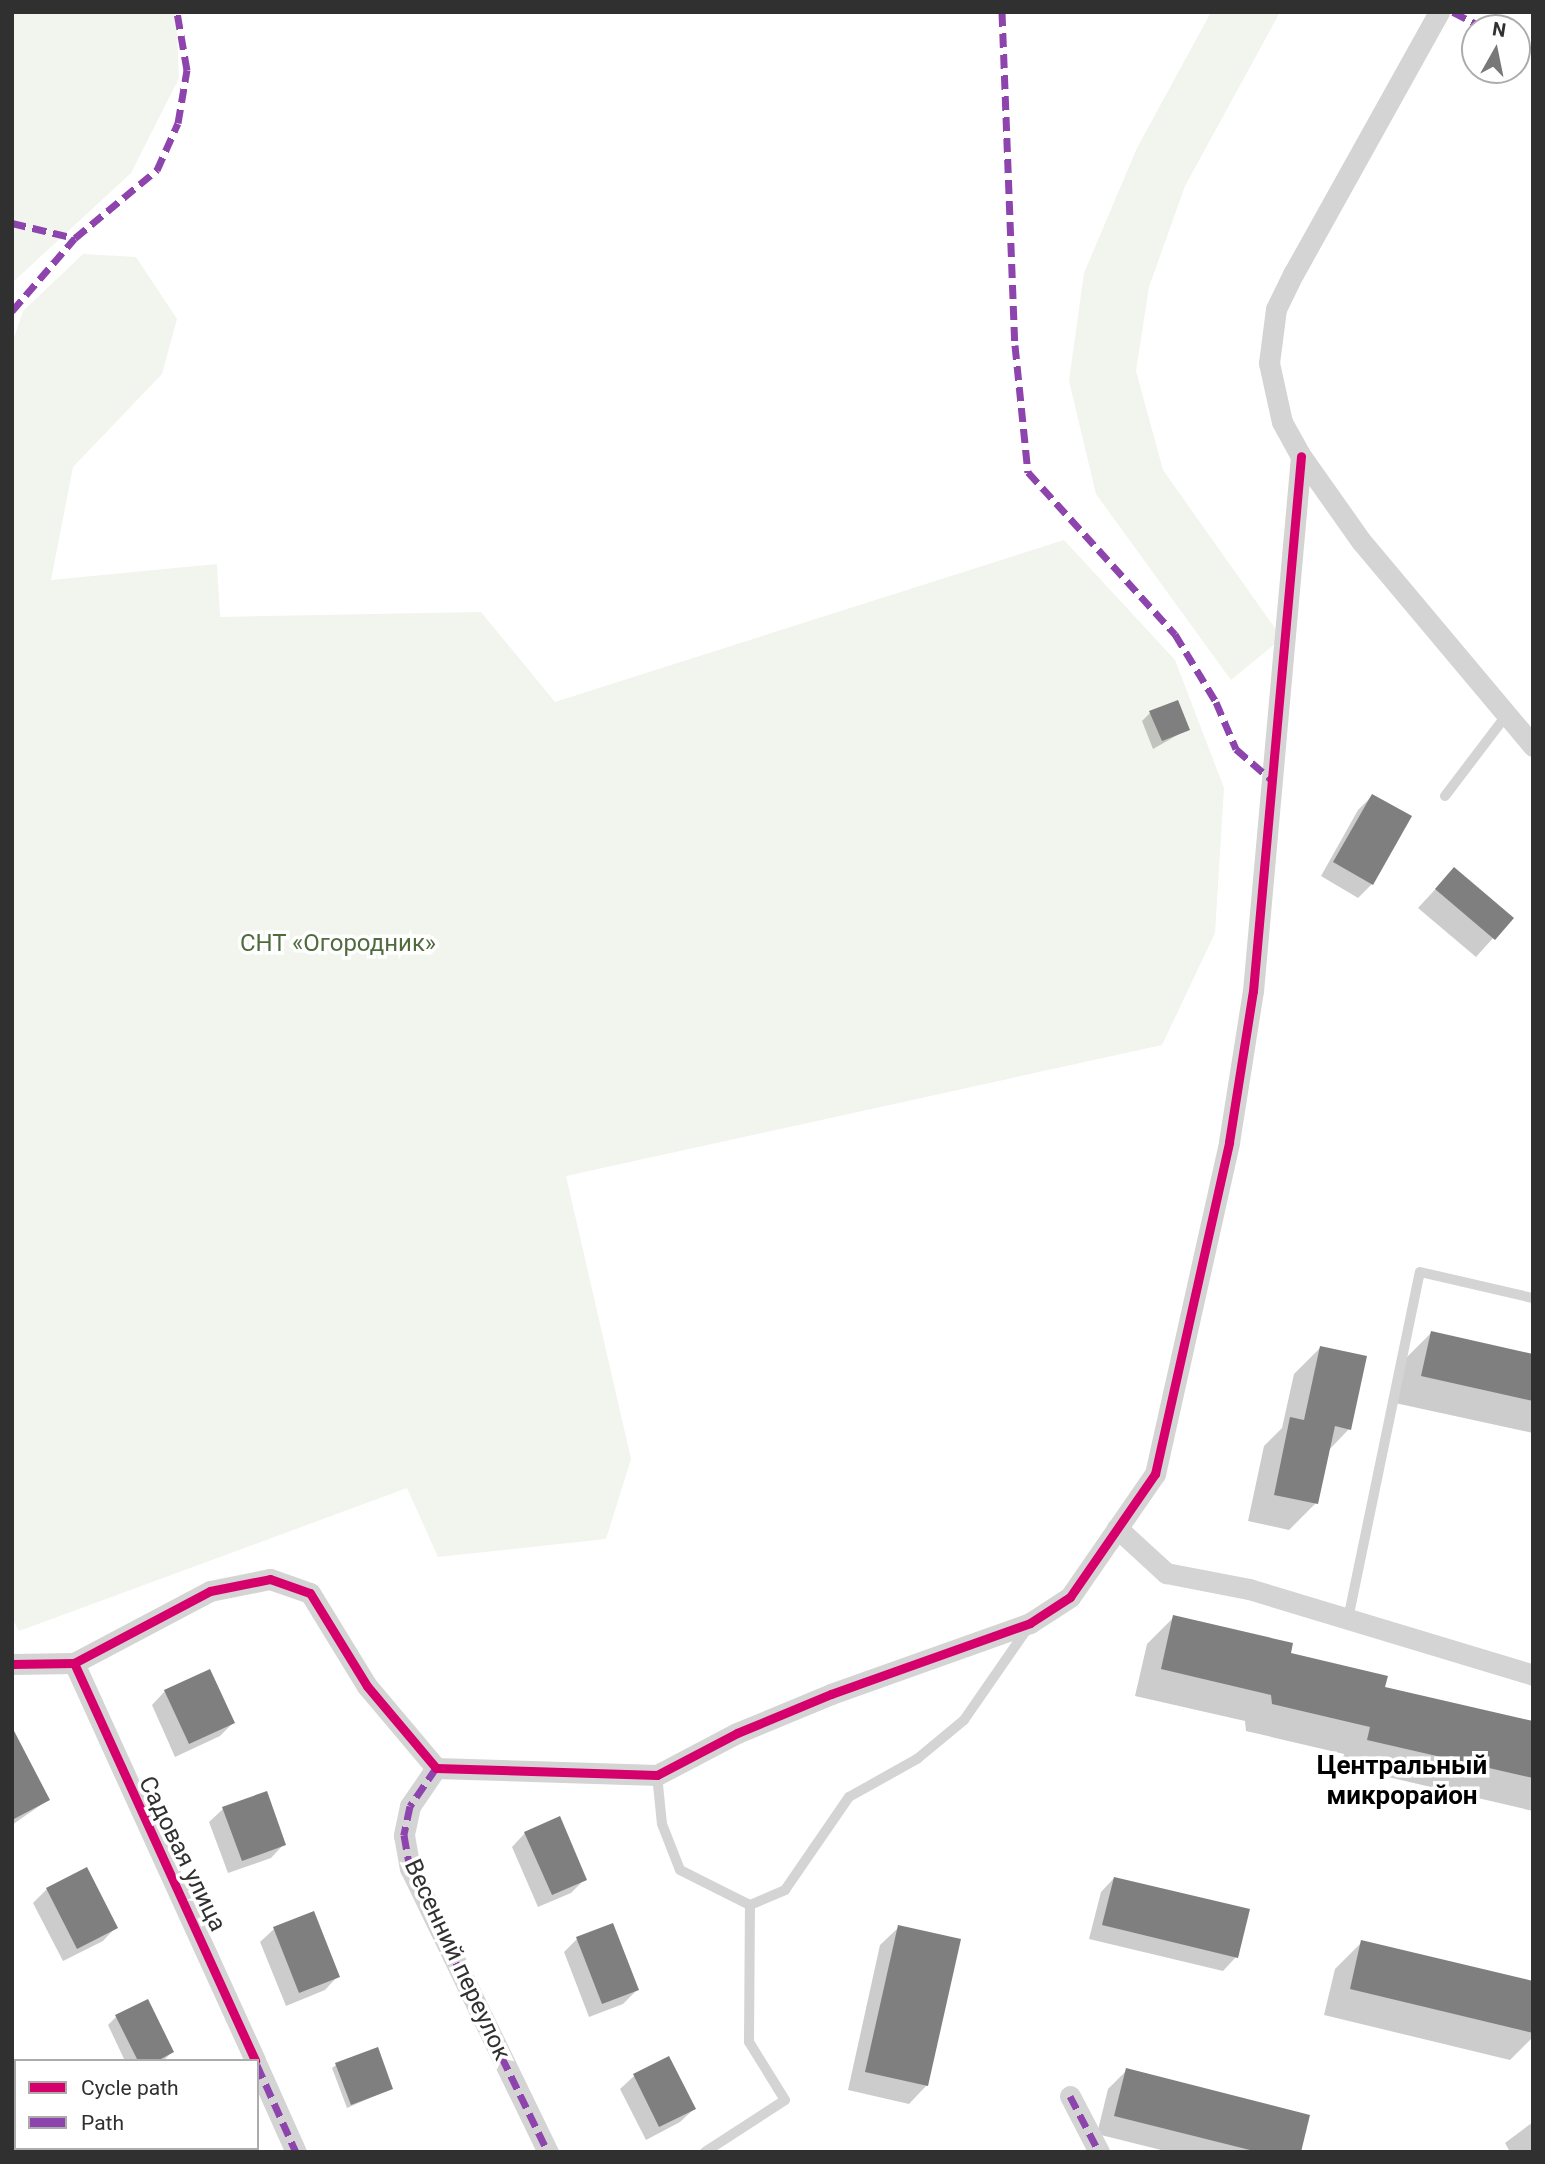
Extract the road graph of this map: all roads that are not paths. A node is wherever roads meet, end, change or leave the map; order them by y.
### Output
1 (1439, 12) edge
2 (1301, 456) junction
3 (1508, 713) junction
4 (1533, 746) edge
5 (1445, 796) dead end
6 (1533, 1298) edge
7 (1117, 1528) junction
8 (1348, 1619) junction
9 (1030, 1623) junction
10 (74, 1663) junction
11 (12, 1664) edge
12 (1533, 1675) edge
13 (436, 1768) junction
14 (657, 1775) junction
15 (750, 1905) junction
16 (254, 2059) edge
17 (259, 2070) edge
18 (1070, 2096) dead end
19 (296, 2152) edge
20 (548, 2152) edge
21 (705, 2152) edge
22 (1100, 2152) edge

1 - 2 street
2 - 3 street
2 - 7 street
3 - 4 street
3 - 5 lane
6 - 8 lane
7 - 8 street
7 - 9 street
8 - 12 street
9 - 14 street
9 - 15 lane
10 - 11 street
10 - 13 street
10 - 16 street, Садовая улица
13 - 14 street
13 - 20 street, Весенний переулок
14 - 15 lane
15 - 21 lane
17 - 19 street, Садовая улица
18 - 22 street

